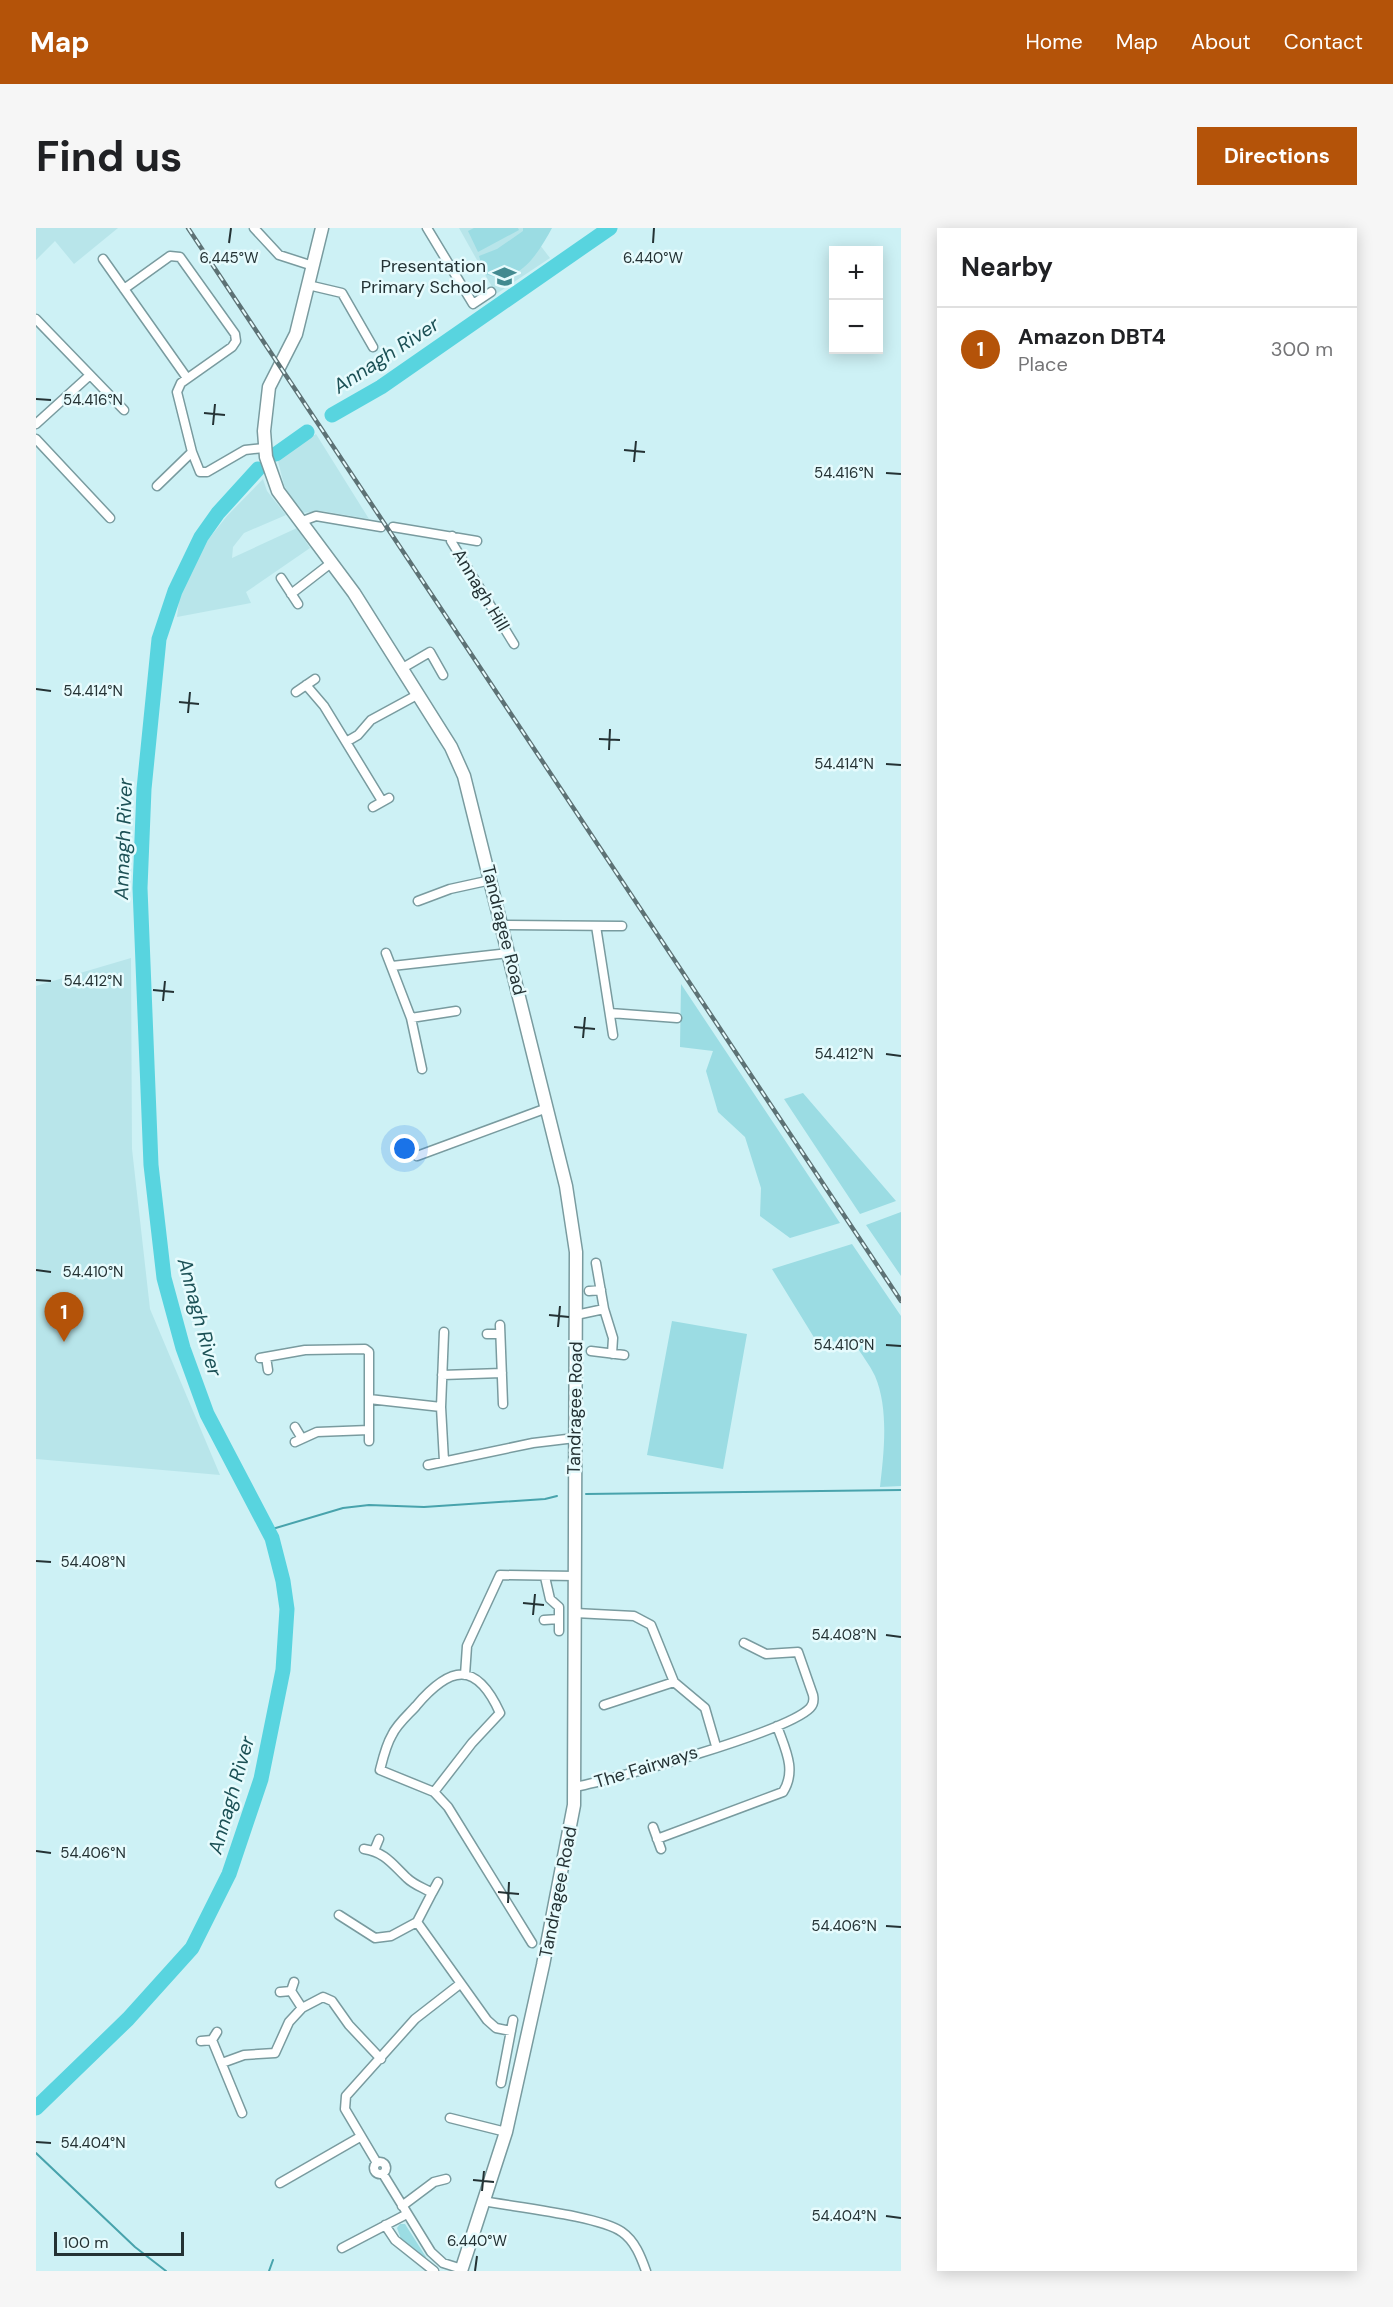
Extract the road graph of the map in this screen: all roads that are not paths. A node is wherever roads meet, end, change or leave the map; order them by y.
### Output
1 (254, 228) edge
2 (322, 228) edge
3 (428, 228) edge
4 (103, 259) dead end
5 (313, 266) junction
6 (308, 285) junction
7 (124, 289) junction
8 (491, 292) dead end
9 (36, 319) edge
10 (374, 347) dead end
11 (90, 375) junction
12 (187, 378) junction
13 (124, 410) dead end
14 (36, 424) edge
15 (36, 439) edge
16 (192, 452) junction
17 (265, 453) junction
18 (170, 489) dead end
19 (110, 518) dead end
20 (300, 522) junction
21 (381, 527) dead end
22 (393, 527) dead end
23 (452, 536) junction
24 (477, 541) dead end
25 (331, 563) junction
26 (281, 578) dead end
27 (291, 594) junction
28 (298, 604) dead end
29 (514, 644) dead end
30 (401, 669) junction
31 (443, 675) dead end
32 (315, 679) dead end
33 (306, 685) junction
34 (296, 692) dead end
35 (417, 695) junction
36 (346, 742) junction
37 (373, 807) dead end
38 (490, 880) junction
39 (418, 900) dead end
40 (502, 925) junction
41 (596, 926) junction
42 (622, 926) dead end
43 (509, 952) junction
44 (386, 953) dead end
45 (392, 966) junction
46 (456, 1011) dead end
47 (610, 1013) junction
48 (411, 1018) junction
49 (677, 1018) dead end
50 (613, 1035) dead end
51 (422, 1069) dead end
52 (547, 1108) junction
53 (417, 1156) dead end
54 (596, 1263) dead end
55 (601, 1290) junction
56 (589, 1292) dead end
57 (604, 1310) junction
58 (576, 1315) junction
59 (444, 1332) dead end
60 (487, 1335) dead end
61 (591, 1351) dead end
62 (612, 1354) junction
63 (624, 1355) dead end
64 (268, 1370) dead end
65 (502, 1373) junction
66 (442, 1376) junction
67 (369, 1399) junction
68 (503, 1404) dead end
69 (441, 1407) junction
70 (295, 1427) dead end
71 (369, 1430) junction
72 (575, 1438) junction
73 (369, 1441) dead end
74 (444, 1461) junction
75 (428, 1465) dead end
76 (576, 1576) junction
77 (545, 1577) junction
78 (576, 1612) junction
79 (559, 1619) junction
80 (544, 1620) dead end
81 (559, 1631) dead end
82 (744, 1643) dead end
83 (465, 1675) junction
84 (674, 1683) junction
85 (604, 1705) dead end
86 (777, 1726) junction
87 (716, 1746) junction
88 (575, 1787) junction
89 (434, 1792) junction
90 (653, 1827) dead end
91 (379, 1839) dead end
92 (657, 1839) junction
93 (364, 1849) dead end
94 (661, 1849) dead end
95 (374, 1851) junction
96 (438, 1882) dead end
97 (432, 1893) junction
98 (339, 1916) dead end
99 (417, 1922) junction
100 (532, 1943) dead end
101 (460, 1984) junction
102 (280, 1992) dead end
103 (302, 2008) junction
104 (513, 2020) dead end
105 (511, 2031) junction
106 (201, 2041) dead end
107 (381, 2060) junction
108 (222, 2063) junction
109 (501, 2083) dead end
110 (242, 2112) dead end
111 (450, 2118) dead end
112 (506, 2132) junction
113 (360, 2137) junction
114 (446, 2179) dead end
115 (280, 2183) dead end
116 (483, 2201) junction
117 (404, 2210) junction
118 (385, 2225) junction
119 (342, 2248) dead end
120 (462, 2270) edge
121 (434, 2271) edge
122 (646, 2271) edge

1 - 5 street
2 - 5 main road
3 - 8 street
4 - 7 street
5 - 6 main road
6 - 10 street
6 - 17 main road
7 - 12 street
7 - 12 street
9 - 11 street
11 - 13 street
11 - 14 street
12 - 16 street
15 - 19 street
16 - 17 street
16 - 18 street
17 - 20 main road, Tandragee Road
20 - 21 street
20 - 25 main road, Tandragee Road
22 - 23 street, Annagh Hill
23 - 24 street, Annagh Hill
23 - 29 street, Annagh Hill
25 - 27 street
25 - 30 main road, Tandragee Road
26 - 27 street
27 - 28 street
30 - 31 street
30 - 35 main road, Tandragee Road
32 - 33 street
33 - 34 street
33 - 36 street
35 - 36 street
35 - 38 main road, Tandragee Road
36 - 37 street
38 - 39 street
38 - 40 main road, Tandragee Road
40 - 41 street
40 - 43 main road, Tandragee Road
41 - 42 street
41 - 47 street
43 - 45 street
43 - 52 main road, Tandragee Road
44 - 45 street
45 - 48 street
46 - 48 street
47 - 49 street
47 - 50 street
48 - 51 street
52 - 53 street
52 - 58 main road, Tandragee Road
54 - 55 street
55 - 56 street
55 - 57 street
57 - 58 street
57 - 62 street
58 - 72 main road, Tandragee Road
59 - 66 street
60 - 65 street
61 - 62 street
62 - 63 street
64 - 67 street
65 - 66 street
65 - 68 street
66 - 69 street
67 - 69 street
67 - 71 street
69 - 74 street
70 - 71 street
71 - 73 street
72 - 74 street
72 - 76 main road, Tandragee Road
74 - 75 street
76 - 77 street
76 - 78 main road, Tandragee Road
77 - 79 street
77 - 83 street
78 - 84 street, The Fairways
78 - 88 main road, Tandragee Road
79 - 80 street
79 - 81 street
82 - 86 street, The Fairways
83 - 89 street
83 - 89 street
84 - 85 street
84 - 87 street, The Fairways
86 - 87 street, The Fairways
86 - 92 street
87 - 88 street, The Fairways
88 - 112 main road, Tandragee Road
89 - 100 street
90 - 92 street
91 - 95 street
92 - 94 street
93 - 95 street
95 - 97 street
96 - 97 street
97 - 99 street
98 - 99 street
99 - 101 street
101 - 105 street
101 - 107 street
102 - 103 street
103 - 107 street
103 - 108 street
104 - 105 street
105 - 109 street
106 - 108 street
107 - 113 street
108 - 110 street
111 - 112 street
112 - 116 main road, Tandragee Road
113 - 115 street
113 - 117 street
114 - 117 street
116 - 120 main road, Tandragee Road
116 - 122 street
117 - 118 street
117 - 120 street
118 - 119 street
118 - 121 street

